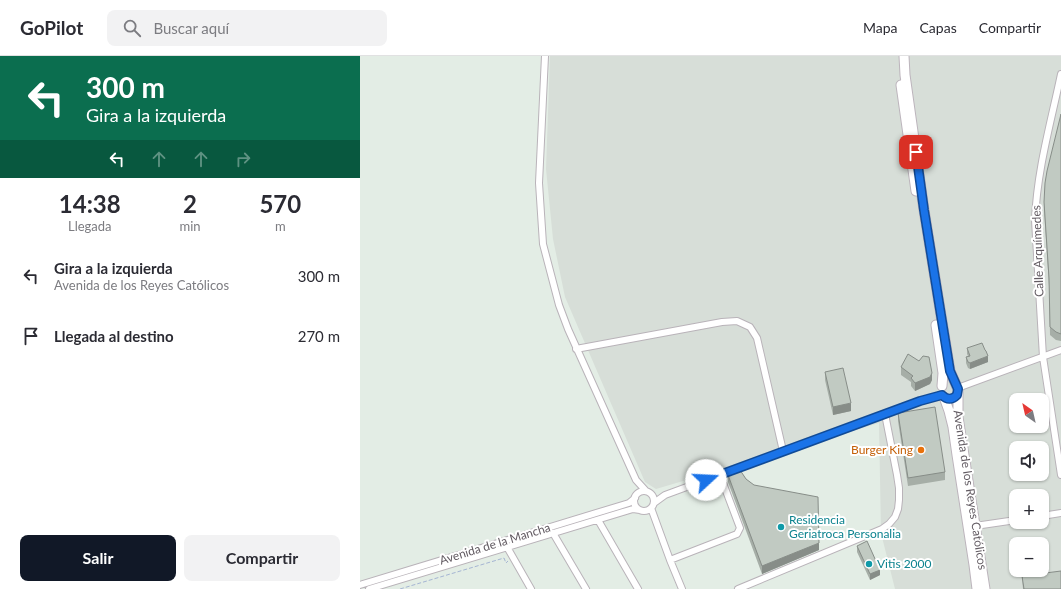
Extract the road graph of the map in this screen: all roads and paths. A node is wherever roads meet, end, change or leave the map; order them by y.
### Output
1 (545, 56) edge
2 (898, 56) edge
3 (904, 56) edge
4 (1061, 74) edge
5 (576, 349) junction
6 (1061, 350) edge
7 (1043, 357) junction
8 (958, 389) junction
9 (943, 393) junction
10 (885, 414) junction
11 (783, 451) junction
12 (720, 475) junction
13 (1061, 475) edge
14 (636, 480) junction
15 (646, 491) junction
16 (665, 495) junction
17 (636, 496) junction
18 (653, 496) junction
19 (648, 508) junction
20 (1061, 513) edge
21 (1049, 515) edge
22 (598, 520) junction
23 (1009, 521) edge
24 (975, 526) junction
25 (553, 533) junction
26 (507, 547) junction
27 (513, 559) junction
28 (670, 560) junction
29 (360, 585) edge
30 (369, 589) edge
31 (400, 589) edge
32 (532, 589) edge
33 (586, 589) edge
34 (638, 589) edge
35 (682, 589) edge
36 (738, 589) edge
37 (977, 589) edge
38 (985, 589) edge

1 - 5 street
2 - 9 street, Avenida de los Reyes Católicos
3 - 8 street, Avenida de los Reyes Católicos
4 - 7 street, Calle Arquímedes
5 - 11 street
5 - 14 street
6 - 7 street
7 - 8 street
7 - 13 street, Calle Arquímedes
8 - 9 street
8 - 9 street
8 - 24 street, Avenida de los Reyes Católicos
9 - 10 street
9 - 37 street, Avenida de los Reyes Católicos
10 - 11 street
10 - 36 street
11 - 12 street
12 - 16 street
12 - 28 street
14 - 15 street
14 - 17 street
15 - 17 street
15 - 18 street
16 - 18 street
16 - 19 street
17 - 19 street
17 - 29 street, Avenida de la Mancha
18 - 19 street
19 - 22 street, Avenida de la Mancha
19 - 28 street
20 - 21 street
22 - 25 street, Avenida de la Mancha
22 - 34 street
23 - 24 street
24 - 38 street, Avenida de los Reyes Católicos
25 - 26 street, Avenida de la Mancha
25 - 33 street
26 - 27 street
26 - 30 street, Avenida de la Mancha
27 - 31 path
27 - 32 street
28 - 35 street

